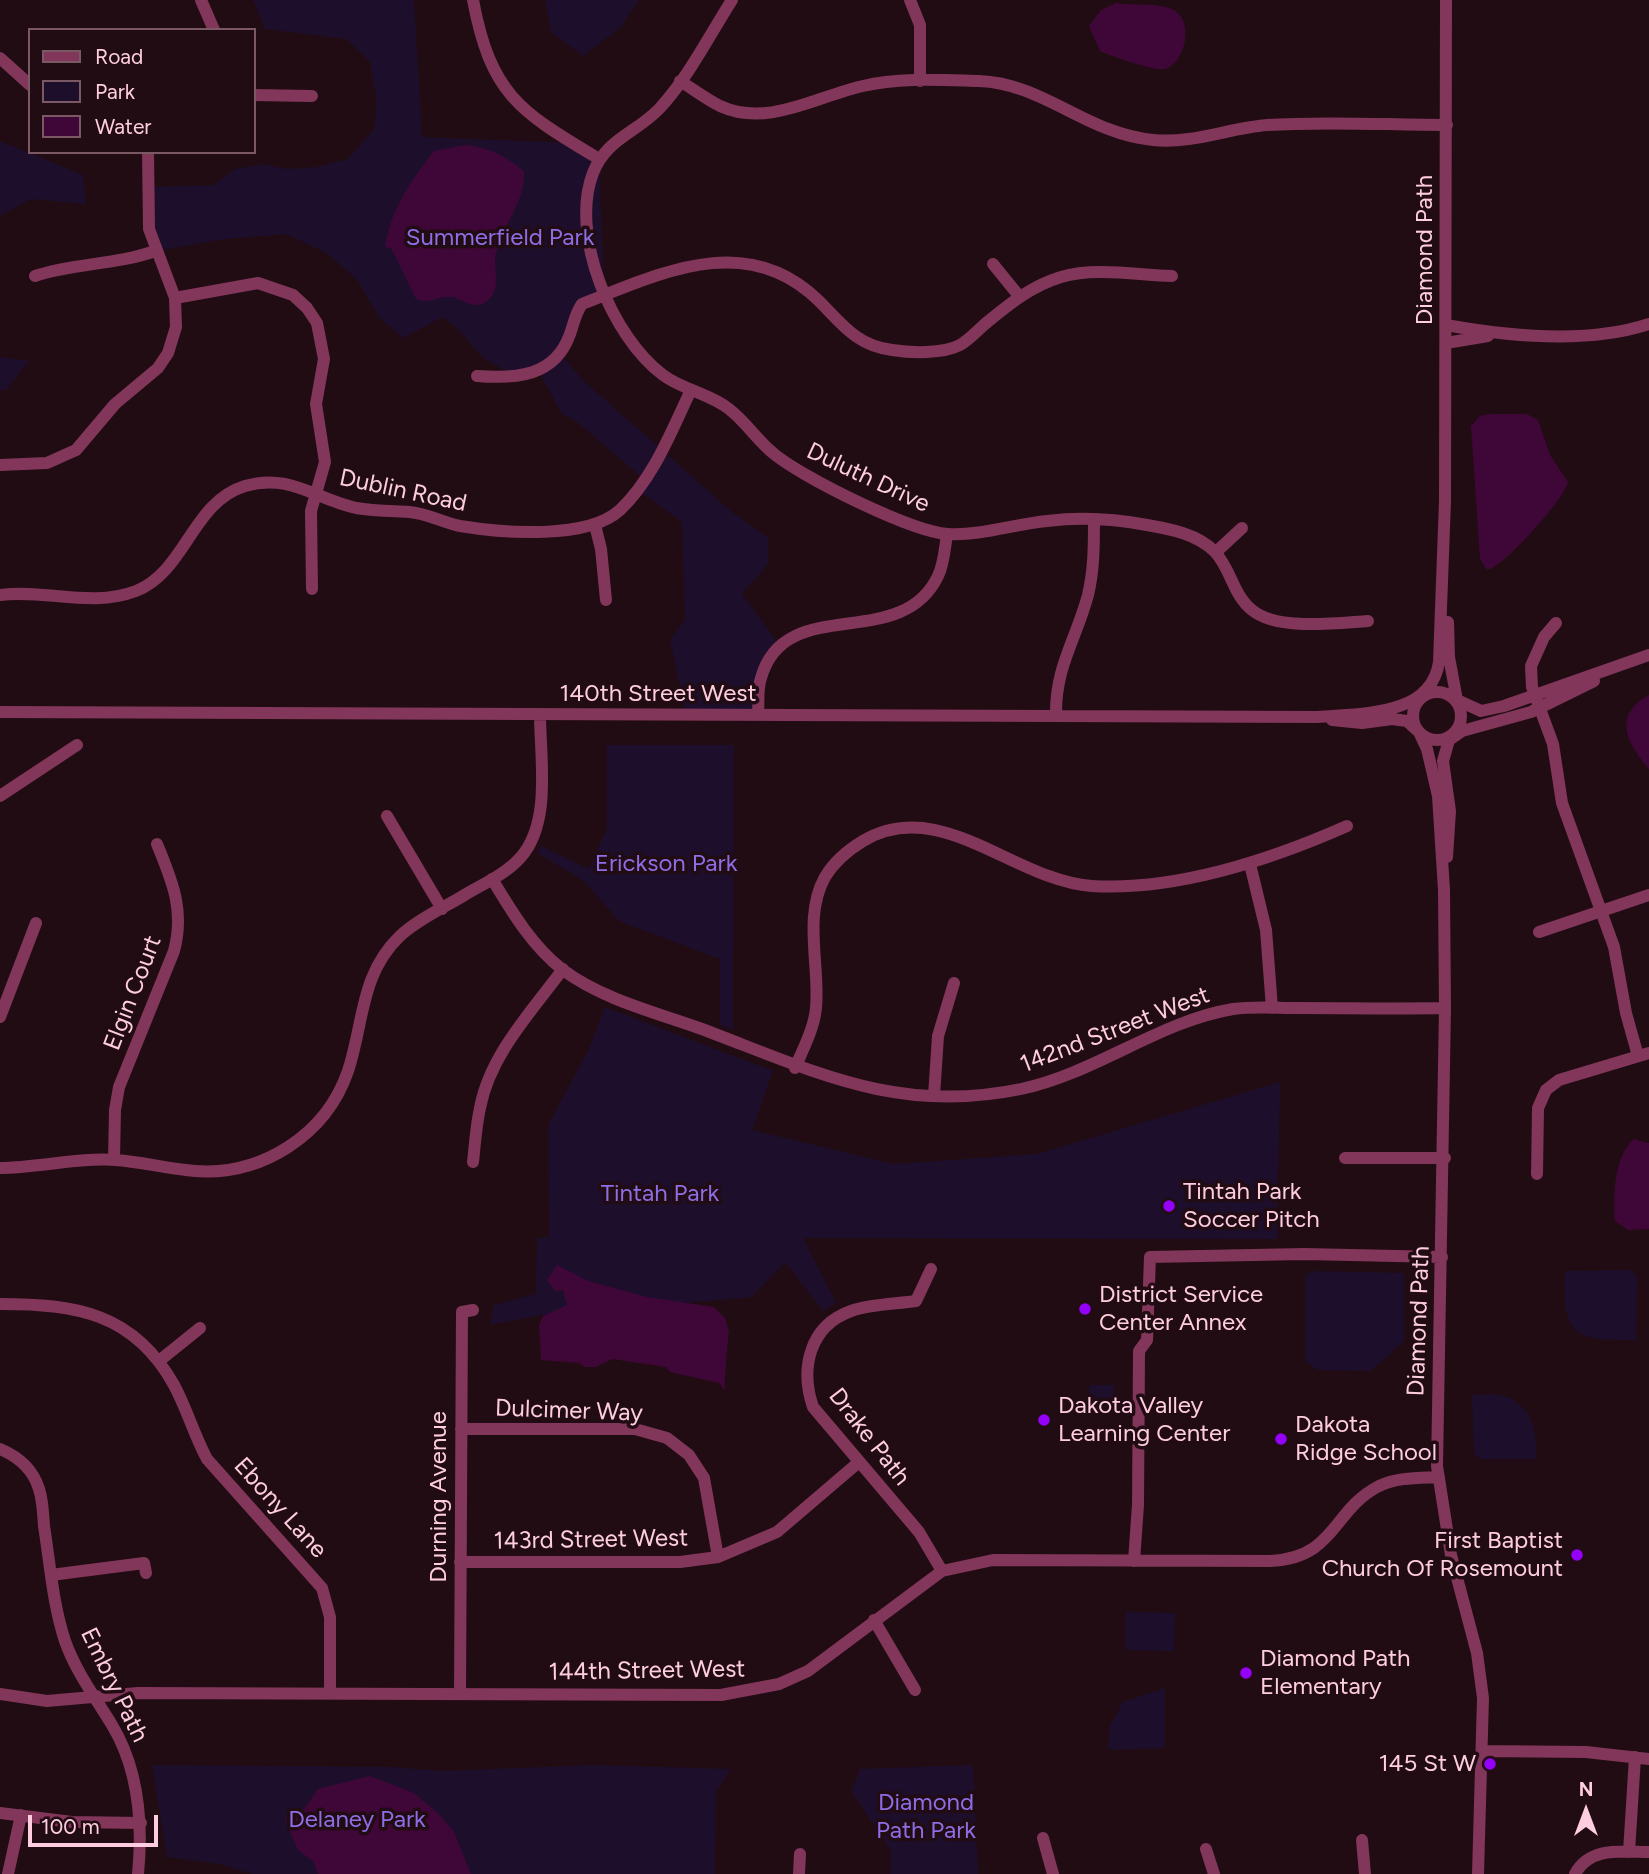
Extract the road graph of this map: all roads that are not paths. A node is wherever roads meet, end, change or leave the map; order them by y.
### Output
1 (201, 0) edge
2 (473, 0) edge
3 (732, 0) edge
4 (910, 0) edge
5 (1446, 0) edge
6 (213, 28) edge
7 (0, 58) edge
8 (680, 81) junction
9 (920, 81) junction
10 (28, 83) edge
11 (256, 95) edge
12 (312, 96) dead end
13 (1447, 125) junction
14 (148, 154) edge
15 (599, 159) junction
16 (155, 251) junction
17 (993, 264) dead end
18 (35, 276) dead end
19 (1172, 276) dead end
20 (604, 295) junction
21 (1019, 296) junction
22 (175, 298) junction
23 (1649, 324) edge
24 (1446, 325) junction
25 (1499, 335) junction
26 (1446, 343) junction
27 (477, 376) dead end
28 (690, 392) junction
29 (0, 465) edge
30 (317, 492) junction
31 (1445, 500) junction
32 (1094, 519) junction
33 (595, 525) junction
34 (1242, 528) dead end
35 (947, 534) junction
36 (1216, 552) junction
37 (312, 589) dead end
38 (0, 595) edge
39 (606, 600) dead end
40 (1368, 621) dead end
41 (1556, 623) dead end
42 (1647, 656) edge
43 (1421, 698) junction
44 (1457, 700) junction
45 (1536, 701) junction
46 (0, 712) edge
47 (540, 714) junction
48 (758, 715) junction
49 (1056, 716) junction
50 (1317, 717) junction
51 (1419, 732) junction
52 (1454, 735) junction
53 (77, 745) dead end
54 (0, 796) edge
55 (387, 816) dead end
56 (1347, 826) dead end
57 (156, 845) dead end
58 (1250, 864) junction
59 (492, 879) junction
60 (1444, 890) junction
61 (1649, 895) edge
62 (442, 909) junction
63 (1601, 909) junction
64 (36, 923) dead end
65 (1539, 932) dead end
66 (563, 970) junction
67 (954, 983) dead end
68 (1272, 1007) junction
69 (1445, 1008) junction
70 (0, 1017) edge
71 (1644, 1055) edge
72 (795, 1068) junction
73 (934, 1097) junction
74 (1345, 1158) dead end
75 (1445, 1158) junction
76 (114, 1159) junction
77 (473, 1162) dead end
78 (0, 1168) edge
79 (1538, 1174) dead end
80 (1442, 1257) junction
81 (932, 1269) dead end
82 (0, 1304) edge
83 (473, 1310) dead end
84 (200, 1328) dead end
85 (159, 1361) junction
86 (461, 1429) junction
87 (0, 1449) edge
88 (859, 1462) junction
89 (1439, 1477) junction
90 (718, 1557) junction
91 (1134, 1561) junction
92 (460, 1562) junction
93 (942, 1571) junction
94 (146, 1573) dead end
95 (51, 1575) junction
96 (874, 1620) junction
97 (915, 1690) dead end
98 (330, 1693) junction
99 (0, 1694) edge
100 (460, 1694) junction
101 (95, 1698) junction
102 (1482, 1751) junction
103 (1635, 1757) junction
104 (1649, 1759) edge
105 (0, 1813) edge
106 (21, 1815) junction
107 (141, 1823) junction
108 (1042, 1838) dead end
109 (1362, 1840) dead end
110 (1206, 1849) dead end
111 (1629, 1852) junction
112 (1649, 1852) edge
113 (800, 1854) dead end
114 (8, 1874) edge
115 (138, 1874) edge
116 (800, 1874) edge
117 (1054, 1874) edge
118 (1214, 1874) edge
119 (1365, 1874) edge
120 (1478, 1874) edge
121 (1575, 1874) edge

1 - 6 street
2 - 15 street
3 - 8 street
4 - 9 street
5 - 13 street, Diamond Path
7 - 10 street
8 - 9 street
8 - 15 street
9 - 13 street
11 - 12 street
13 - 24 street, Diamond Path
14 - 16 street
15 - 20 street, Duluth Drive
16 - 18 street
16 - 22 street
17 - 21 street
19 - 21 street
20 - 21 street
20 - 27 street
20 - 28 street, Duluth Drive
22 - 29 street
22 - 30 street
23 - 25 street
24 - 25 street
24 - 26 street, Diamond Path
25 - 26 street
26 - 31 street, Diamond Path
28 - 33 street, Dublin Road
28 - 35 street, Duluth Drive
30 - 33 street, Dublin Road
30 - 37 street
30 - 38 street, Dublin Road
31 - 43 street, Diamond Path
31 - 44 street, Diamond Path
32 - 35 street, Duluth Drive
32 - 36 street, Duluth Drive
32 - 49 street
33 - 39 street
34 - 36 street
35 - 48 street
36 - 40 street
41 - 45 street
42 - 45 street
43 - 44 street
43 - 50 street, 140th Street West
43 - 51 street, Diamond Path
44 - 45 street
44 - 52 street, Diamond Path
45 - 52 street
45 - 63 street
46 - 47 street, 140th Street West
47 - 48 street, 140th Street West
47 - 59 street
48 - 49 street, 140th Street West
49 - 50 street, 140th Street West
50 - 51 street, 140th Street West
51 - 52 street
51 - 60 street, Diamond Path
52 - 60 street, Diamond Path
53 - 54 street
55 - 62 street
56 - 58 street
57 - 76 street, Elgin Court
58 - 68 street
58 - 72 street
59 - 62 street
59 - 66 street, 142nd Street West
60 - 69 street, Diamond Path
61 - 63 street
62 - 76 street
63 - 65 street
63 - 71 street
64 - 70 street
66 - 72 street, 142nd Street West
66 - 77 street
67 - 73 street
68 - 69 street, 142nd Street West
68 - 73 street, 142nd Street West
69 - 75 street, Diamond Path
71 - 79 street
72 - 73 street, 142nd Street West
74 - 75 street
75 - 80 street, Diamond Path
76 - 78 street
80 - 89 street, Diamond Path
80 - 91 street
81 - 88 street, Drake Path
82 - 85 street, Ebony Lane
83 - 86 street, Durning Avenue
84 - 85 street
85 - 98 street, Ebony Lane
86 - 90 street, Dulcimer Way
86 - 92 street, Durning Avenue
87 - 95 street, Embry Path
88 - 90 street, 143rd Street West
88 - 93 street, Drake Path
89 - 91 street, 144th Street West
89 - 102 street, Diamond Path
90 - 92 street, 143rd Street West
91 - 93 street, 144th Street West
92 - 100 street, Durning Avenue
93 - 96 street, 144th Street West
94 - 95 street
95 - 101 street, Embry Path
96 - 97 street
96 - 100 street, 144th Street West
98 - 100 street, 144th Street West
98 - 101 street, 144th Street West
99 - 101 street, 144th Street West
101 - 107 street, Embry Path
102 - 103 street
102 - 120 street, Diamond Path
103 - 104 street
103 - 111 street
105 - 106 street
106 - 107 street
106 - 114 street
107 - 115 street, Embry Path
108 - 117 street
109 - 119 street
110 - 118 street
111 - 112 street
111 - 121 street
113 - 116 street

